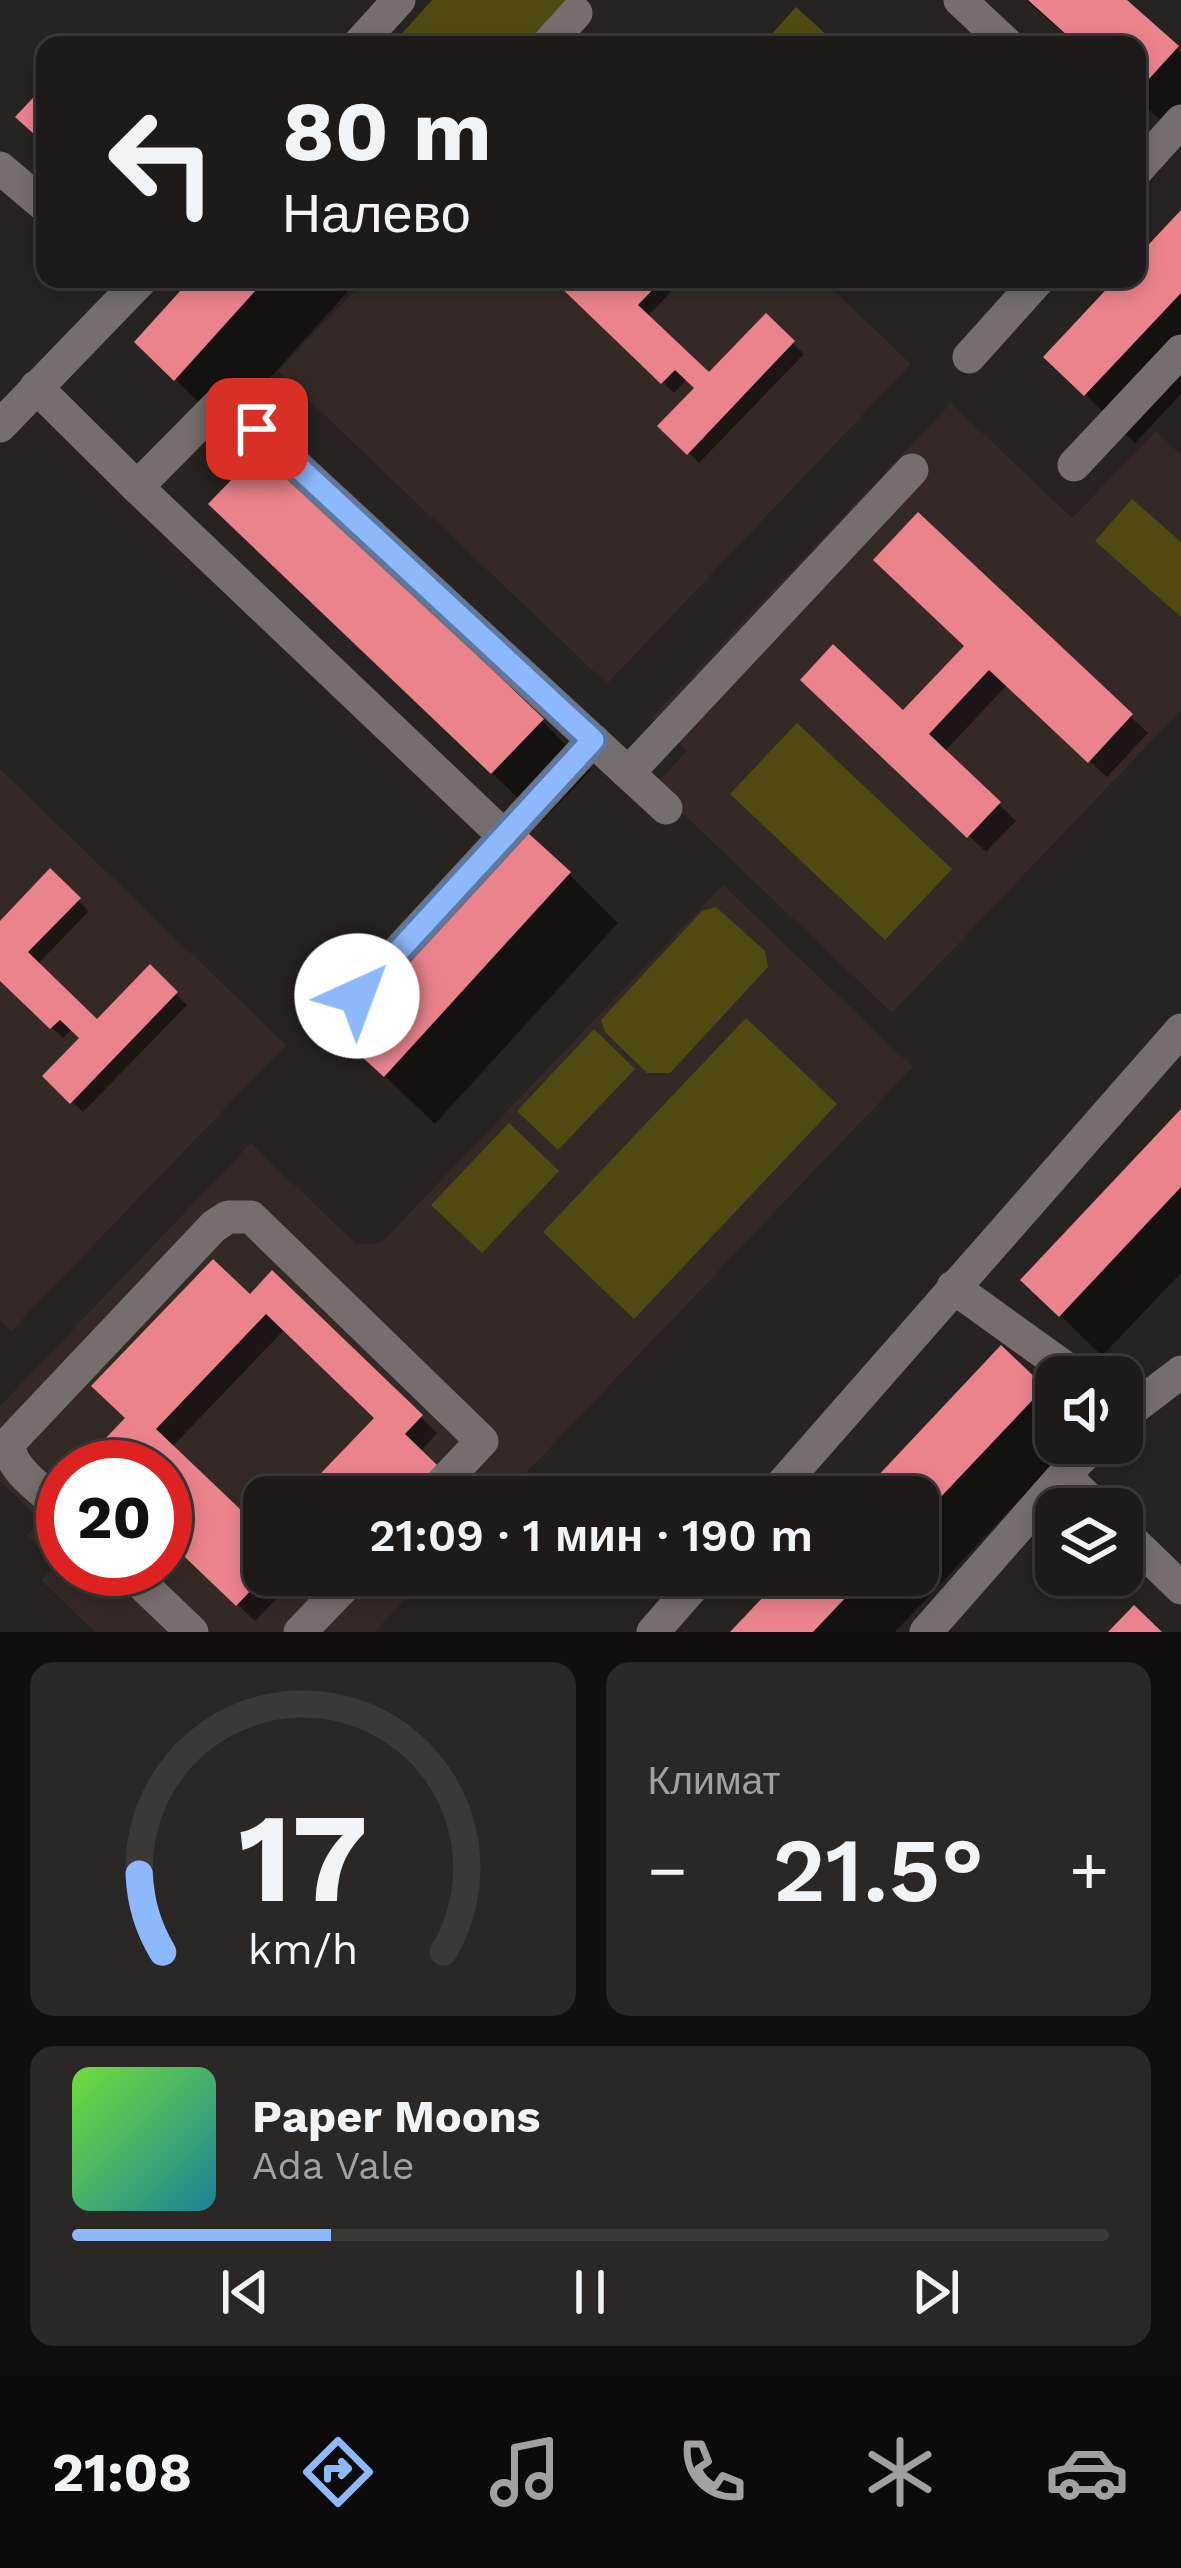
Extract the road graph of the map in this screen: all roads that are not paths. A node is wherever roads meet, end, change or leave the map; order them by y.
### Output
1 (399, 0) edge
2 (959, 0) edge
3 (576, 13) dead end
4 (366, 36) edge
5 (555, 36) edge
6 (998, 36) edge
7 (1175, 141) edge
8 (1146, 162) edge
9 (0, 169) edge
10 (36, 199) edge
11 (130, 288) edge
12 (1031, 288) edge
13 (1181, 351) edge
14 (969, 357) dead end
15 (36, 387) junction
16 (0, 426) edge
17 (1074, 465) dead end
18 (912, 470) dead end
19 (136, 487) junction
20 (593, 740) junction
21 (628, 772) junction
22 (666, 808) dead end
23 (504, 836) junction
24 (357, 996) dead end
25 (1181, 1030) edge
26 (953, 1287) junction
27 (1049, 1356) edge
28 (1181, 1372) edge
29 (1143, 1399) edge
30 (1075, 1464) edge
31 (1064, 1475) junction
32 (449, 1476) edge
33 (789, 1476) edge
34 (36, 1483) edge
35 (1078, 1488) edge
36 (1143, 1551) edge
37 (1181, 1588) edge
38 (154, 1596) edge
39 (335, 1596) edge
40 (685, 1596) edge
41 (192, 1632) edge
42 (300, 1632) edge
43 (653, 1632) edge
44 (926, 1632) edge

1 - 4 lane
2 - 6 lane
3 - 5 lane
7 - 8 lane
9 - 10 lane
11 - 15 lane
12 - 14 lane
13 - 17 lane
15 - 16 lane
15 - 19 lane
18 - 21 lane
19 - 20 lane
19 - 23 lane
20 - 21 lane
20 - 23 lane
21 - 22 lane
23 - 24 lane
25 - 26 lane
26 - 27 lane
26 - 33 lane
28 - 29 lane
30 - 31 lane
31 - 35 lane
31 - 44 lane
32 - 34 lane
36 - 37 lane
38 - 41 lane
39 - 42 lane
40 - 43 lane

